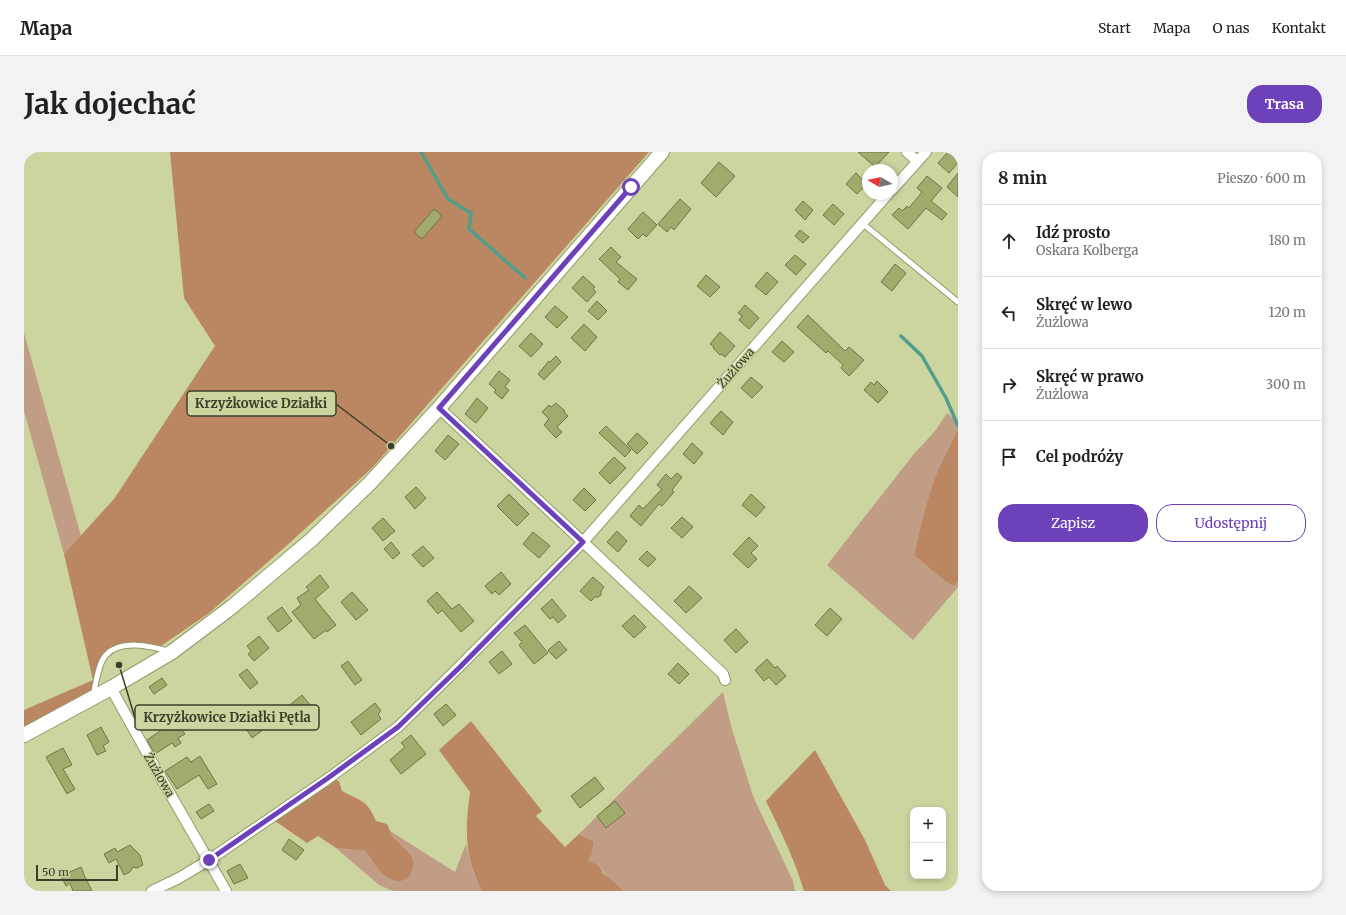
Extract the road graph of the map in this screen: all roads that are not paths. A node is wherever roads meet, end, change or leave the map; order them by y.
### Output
1 (662, 152) edge
2 (907, 152) edge
3 (926, 152) edge
4 (917, 161) junction
5 (898, 183) edge
6 (883, 200) edge
7 (862, 223) junction
8 (958, 302) edge
9 (439, 408) junction
10 (583, 542) junction
11 (172, 652) junction
12 (725, 680) dead end
13 (111, 688) junction
14 (92, 698) junction
15 (24, 735) edge
16 (209, 860) junction
17 (152, 891) edge
18 (226, 891) edge

1 - 9 main road
2 - 4 street
3 - 4 street
4 - 5 street
6 - 7 street, Żużlowa
7 - 8 lane
7 - 10 street, Żużlowa
9 - 10 street
9 - 11 main road
10 - 12 street
10 - 16 street, Żużlowa
11 - 13 main road
11 - 14 lane
13 - 14 main road
13 - 16 street, Żużlowa
14 - 15 main road
16 - 17 street, Żużlowa
16 - 18 street, Żużlowa

